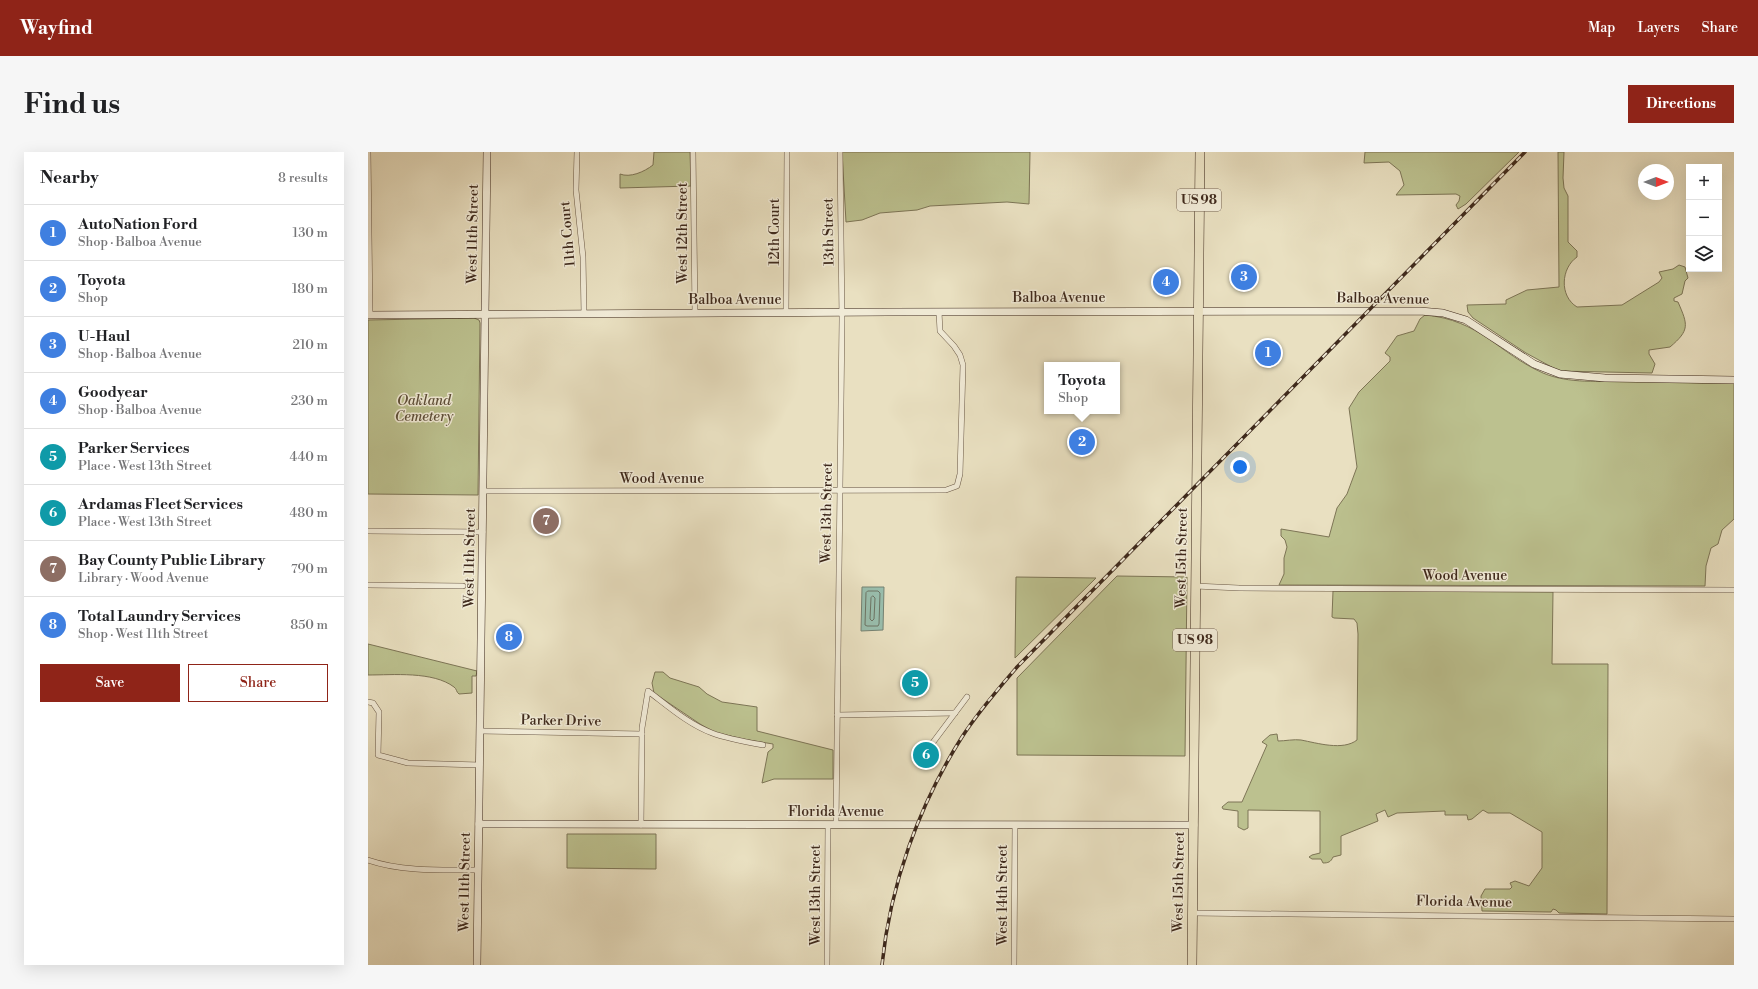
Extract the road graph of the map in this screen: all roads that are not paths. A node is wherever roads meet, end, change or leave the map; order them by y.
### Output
1 (368, 152) edge
2 (487, 152) edge
3 (576, 152) edge
4 (694, 152) edge
5 (787, 152) edge
6 (840, 152) edge
7 (1200, 152) edge
8 (1198, 311) junction
9 (842, 312) junction
10 (939, 312) junction
11 (786, 313) junction
12 (486, 314) junction
13 (584, 314) junction
14 (695, 314) junction
15 (369, 315) edge
16 (1734, 380) edge
17 (840, 490) junction
18 (483, 491) junction
19 (368, 531) edge
20 (483, 532) junction
21 (368, 585) edge
22 (463, 586) dead end
23 (1196, 586) junction
24 (1734, 590) edge
25 (967, 697) dead end
26 (368, 702) edge
27 (955, 713) junction
28 (837, 715) junction
29 (480, 731) junction
30 (642, 734) junction
31 (763, 745) dead end
32 (931, 745) dead end
33 (480, 766) junction
34 (479, 824) junction
35 (640, 825) junction
36 (832, 825) junction
37 (1016, 825) junction
38 (1194, 826) junction
39 (368, 860) edge
40 (478, 870) junction
41 (1193, 913) junction
42 (1734, 919) edge
43 (477, 965) edge
44 (827, 965) edge
45 (1014, 965) edge
46 (1192, 965) edge

1 - 15 street
2 - 12 street, West 11th Street
3 - 13 street, 11th Court
4 - 14 street, West 12th Street
5 - 11 street, 12th Court
6 - 9 street, 13th Street
7 - 8 highway, West 15th Street / US 98
8 - 10 street, Balboa Avenue
8 - 16 street, Balboa Avenue
8 - 23 highway, West 15th Street / US 98
9 - 10 street, Balboa Avenue
9 - 11 street, Balboa Avenue
9 - 17 street, West 13th Street
10 - 17 street, Wood Avenue
11 - 14 street, Balboa Avenue
12 - 13 street, Balboa Avenue
12 - 15 street, Balboa Avenue
12 - 18 street, West 11th Street
13 - 14 street, Balboa Avenue
17 - 18 street, Wood Avenue
17 - 28 street, West 13th Street
18 - 20 street, West 11th Street
19 - 20 street
20 - 29 street, West 11th Street
21 - 22 street
23 - 24 street, Wood Avenue
23 - 38 highway, West 15th Street / US 98
25 - 27 street
26 - 33 street
27 - 28 street
27 - 32 street
28 - 36 street, West 13th Street
29 - 30 street, Parker Drive
29 - 33 street, West 11th Street
30 - 31 street
30 - 35 street
33 - 34 street, West 11th Street
34 - 35 street, Florida Avenue
34 - 40 street, West 11th Street
35 - 36 street, Florida Avenue
36 - 37 street, Florida Avenue
36 - 44 street, West 13th Street
37 - 38 street, Florida Avenue
37 - 45 street, West 14th Street
38 - 41 highway, West 15th Street / US 98
39 - 40 street
40 - 43 street, West 11th Street
41 - 42 street, Florida Avenue
41 - 46 highway, West 15th Street / US 98

